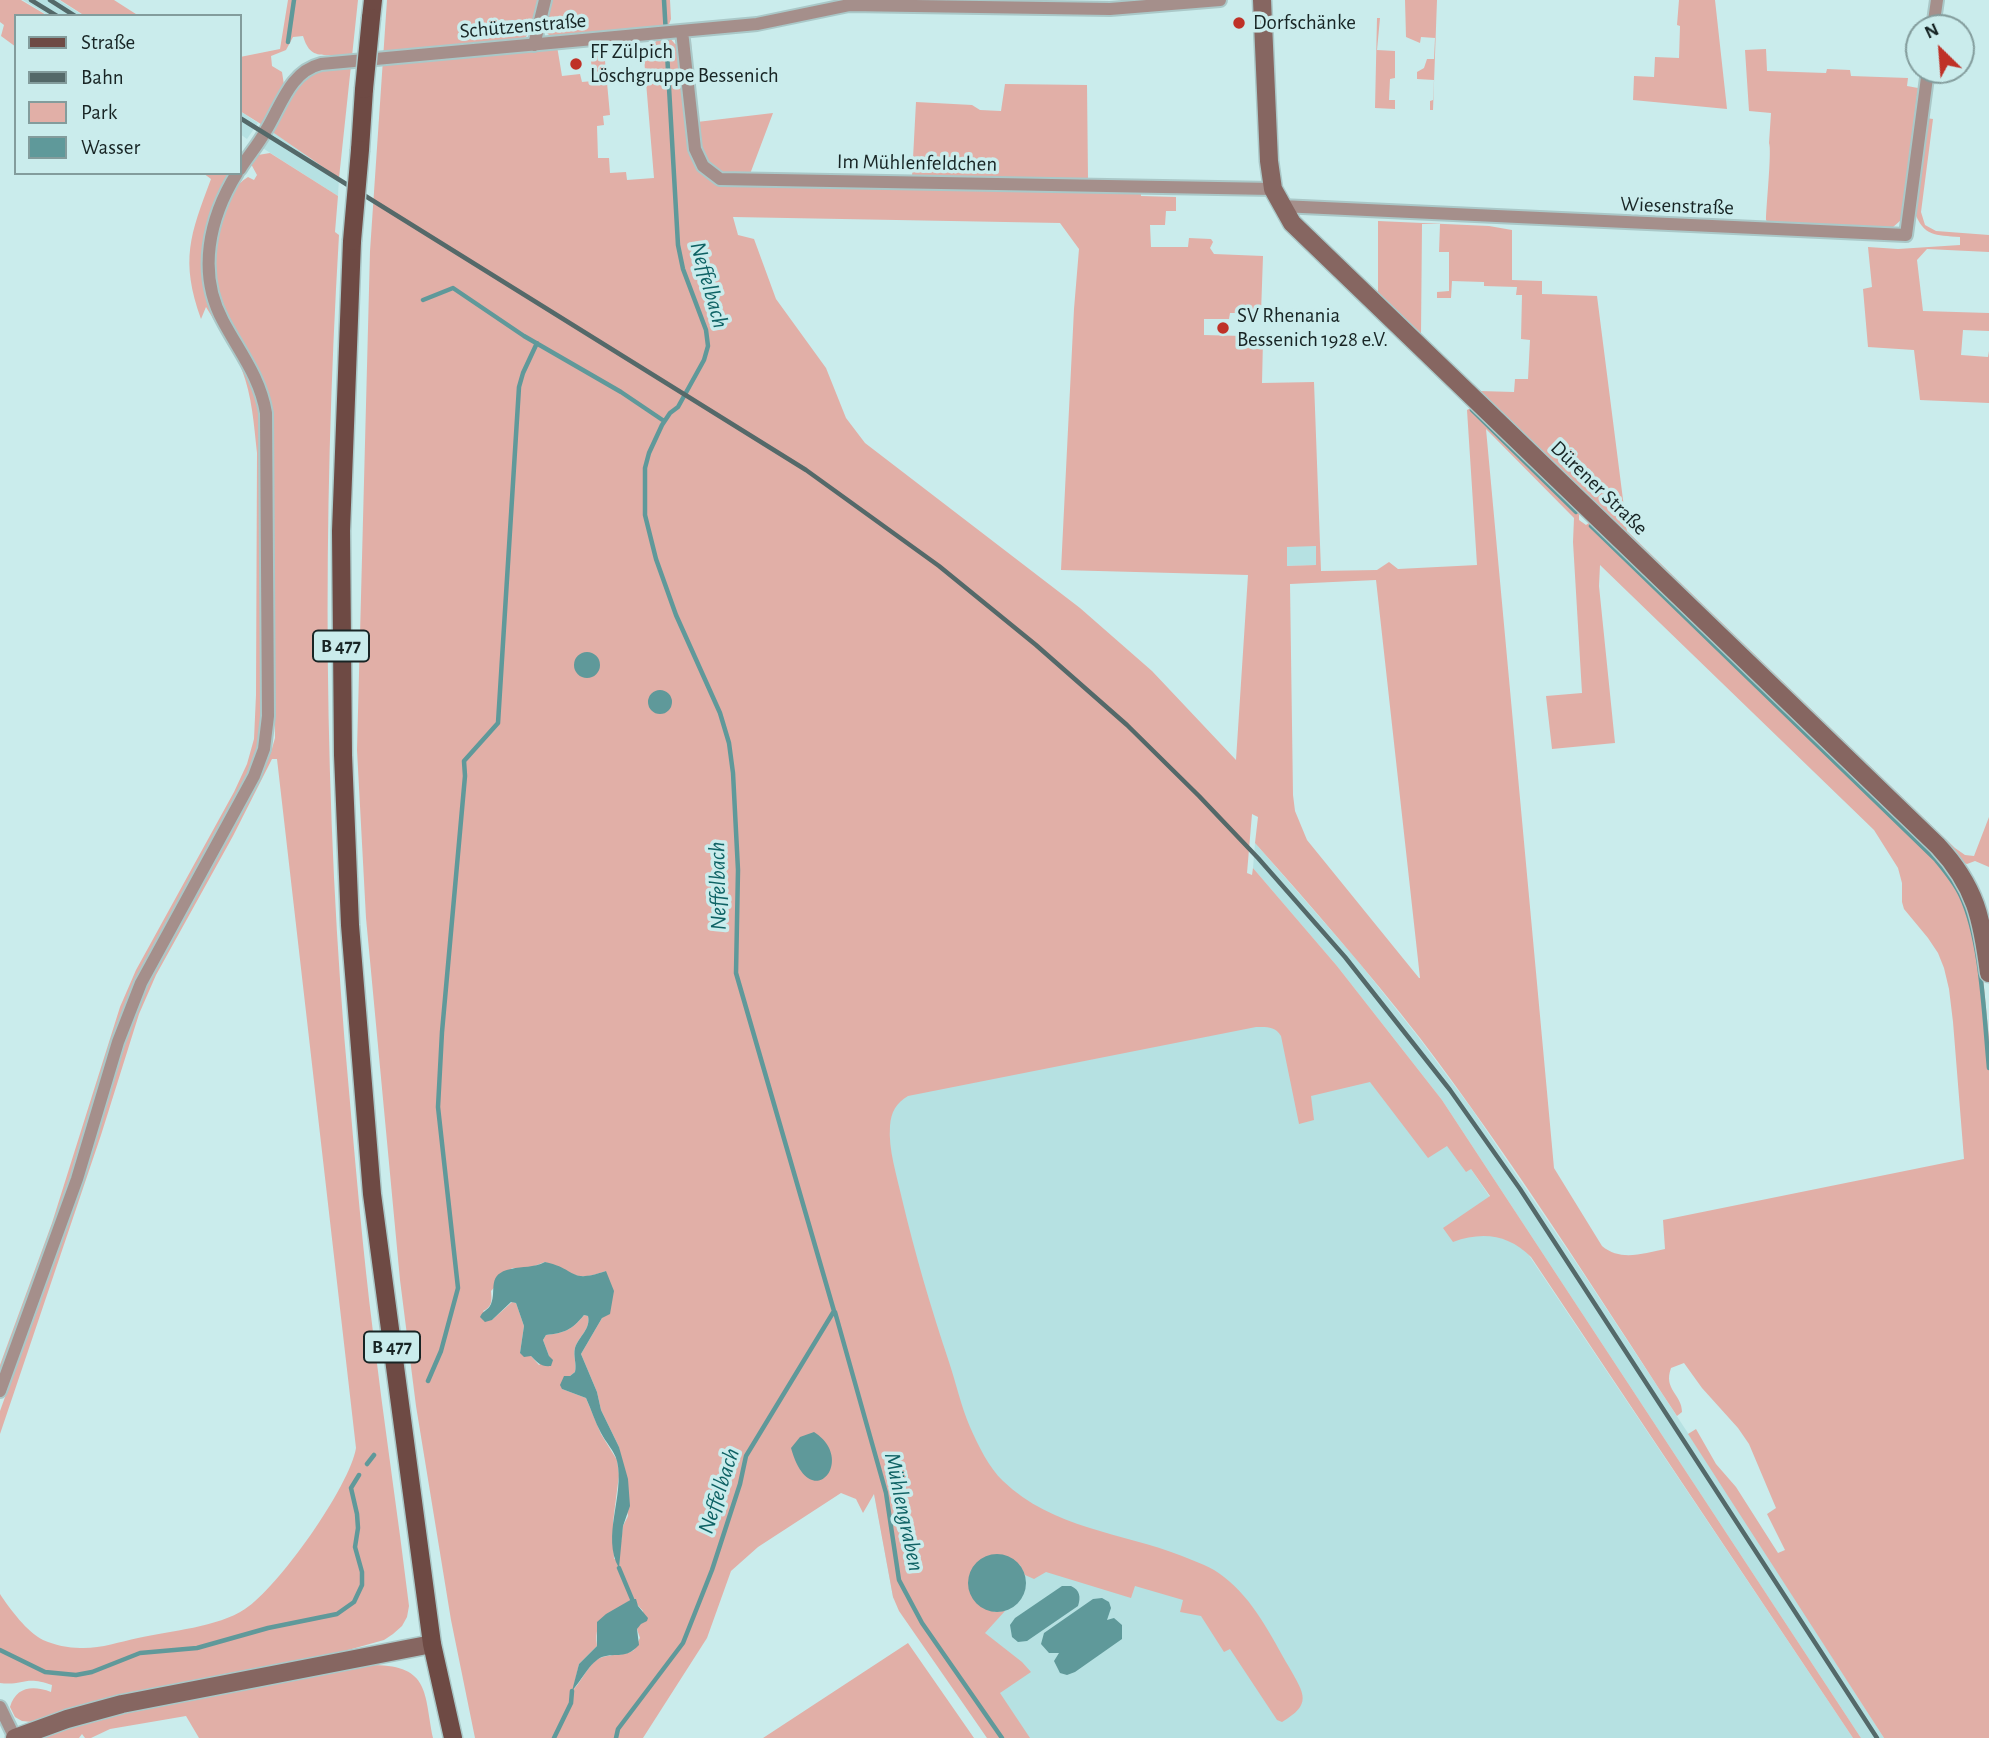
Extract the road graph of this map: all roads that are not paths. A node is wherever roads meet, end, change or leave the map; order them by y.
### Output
1 (545, 0) edge
2 (1220, 0) edge
3 (1262, 0) edge
4 (979, 3) edge
5 (372, 9) edge
6 (669, 32) junction
7 (534, 45) junction
8 (1926, 84) edge
9 (242, 165) edge
10 (236, 175) edge
11 (1277, 198) junction
12 (1989, 973) edge
13 (0, 1391) edge
14 (432, 1644) junction
15 (0, 1707) edge
16 (15, 1738) edge
17 (453, 1738) edge

1 - 7 street
2 - 4 street, Schützenstraße
3 - 11 street, Dürener Straße
4 - 6 street, Schützenstraße
5 - 14 main road, B 477, bridge
6 - 7 street, Schützenstraße
6 - 11 street, Im Mühlenfeldchen
7 - 9 street, Schützenstraße
8 - 11 street, Wiesenstraße
10 - 13 street, Schützenstraße
11 - 12 street, Dürener Straße
14 - 16 street
14 - 17 main road, B 477
15 - 16 street

